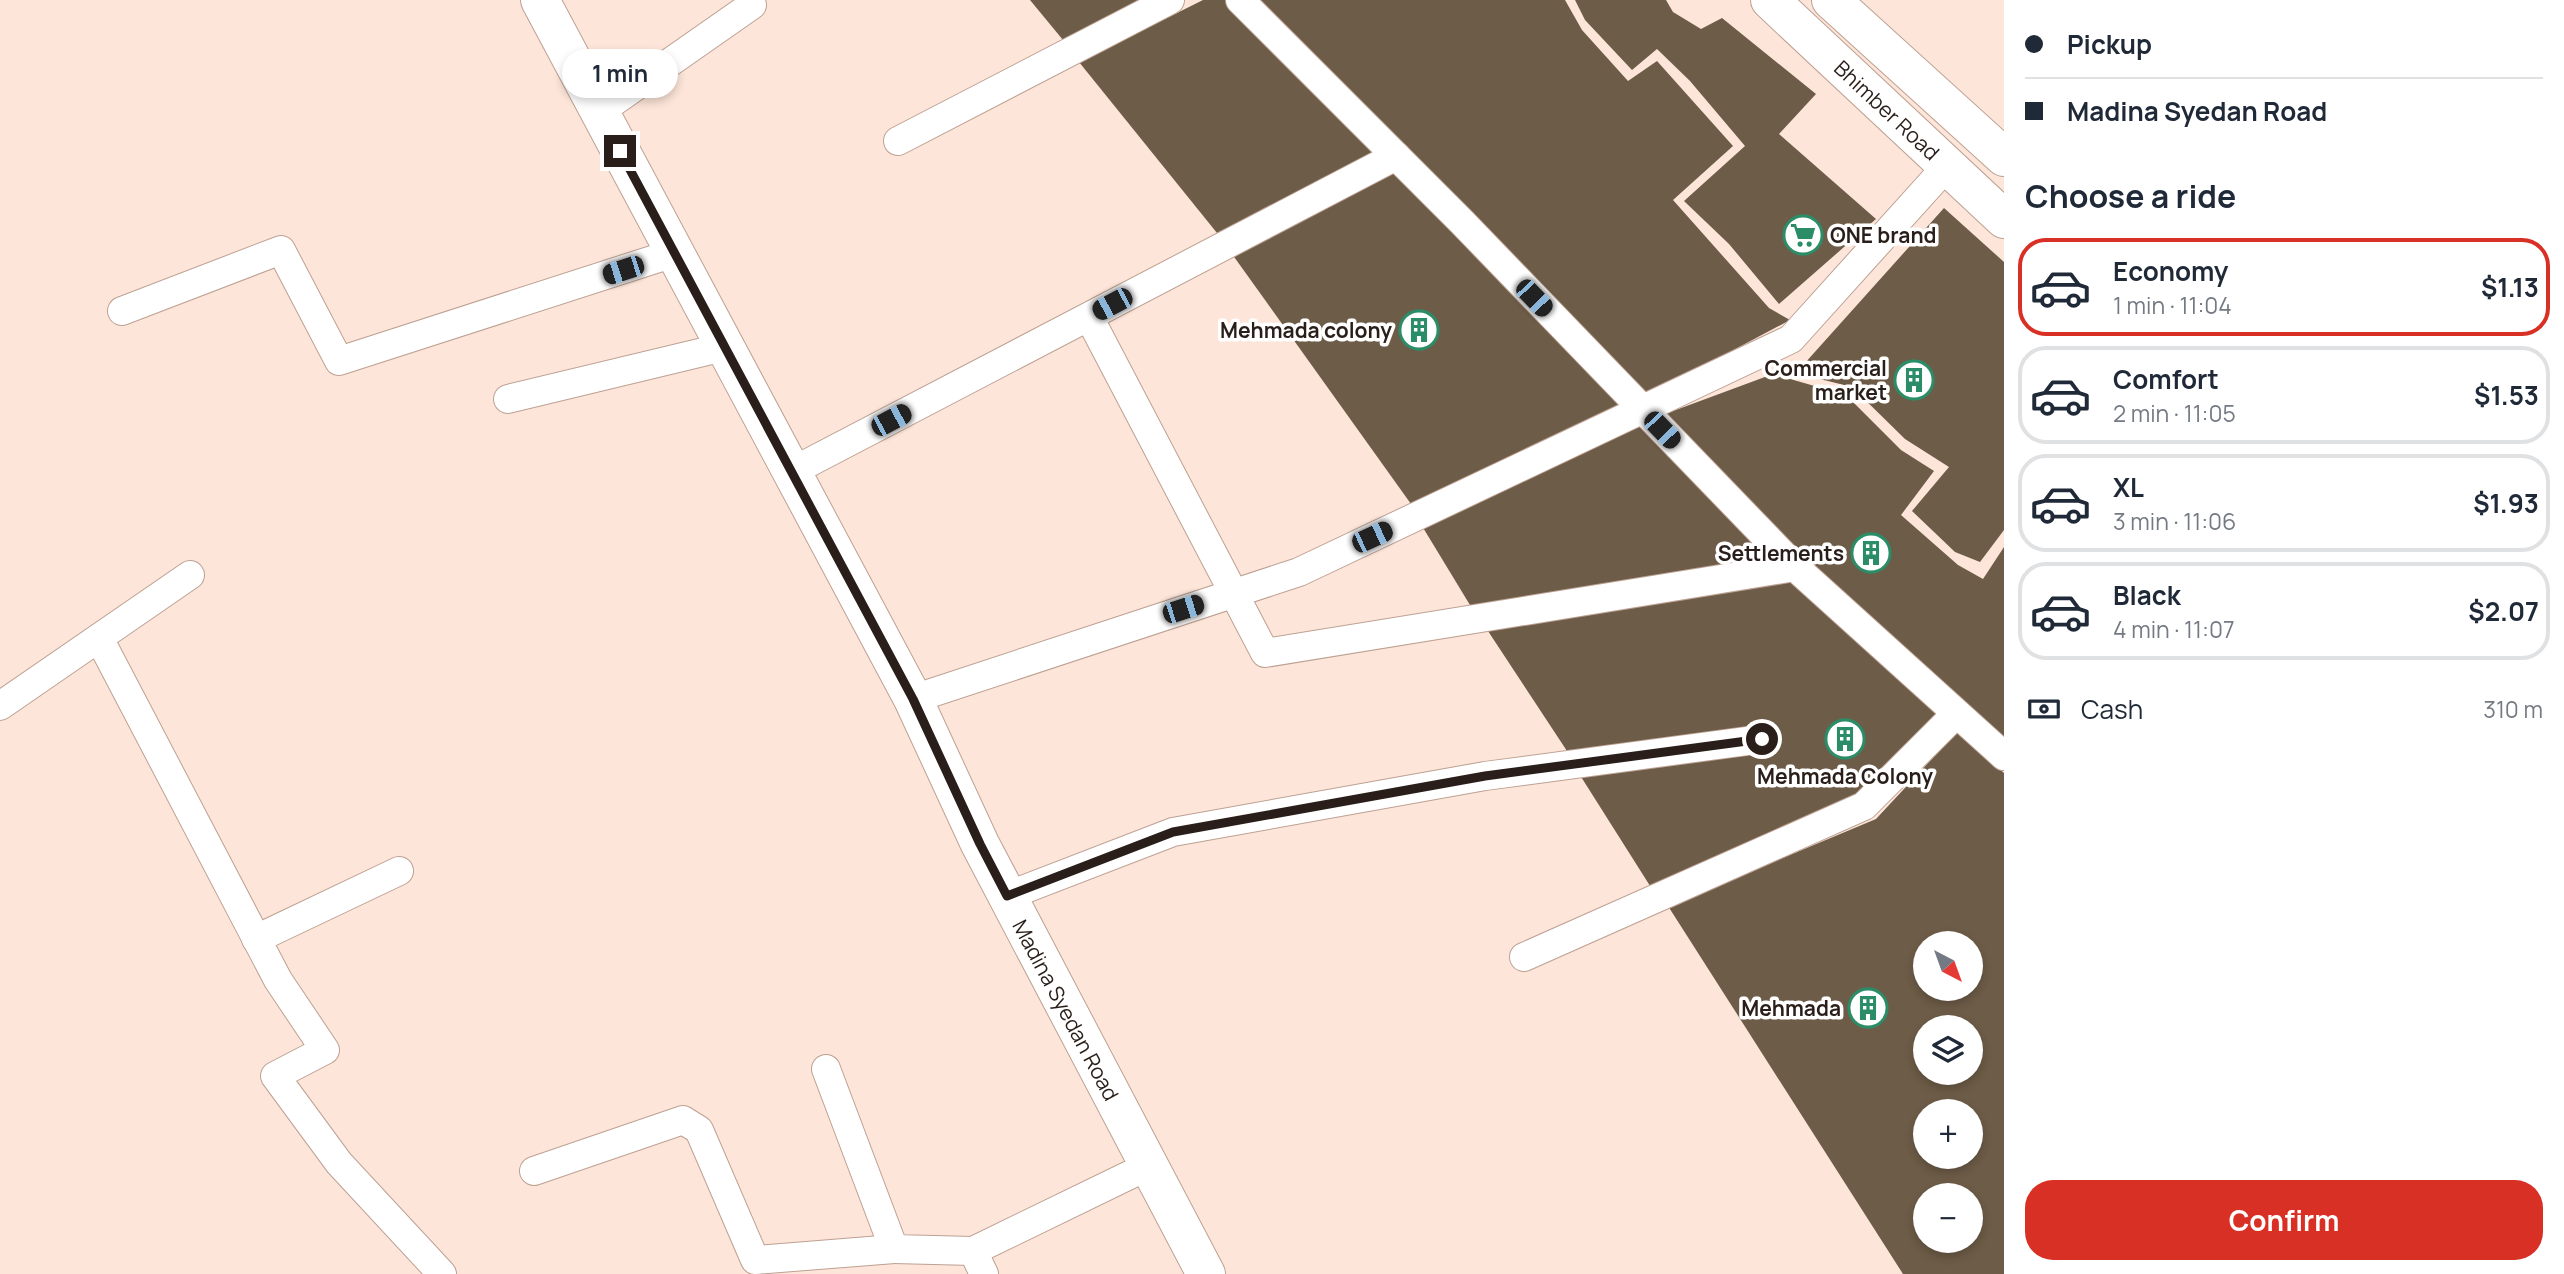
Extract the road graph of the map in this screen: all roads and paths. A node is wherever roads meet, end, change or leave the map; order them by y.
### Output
1 (540, 0) edge
2 (1170, 0) edge
3 (1240, 0) edge
4 (1770, 0) edge
5 (1831, 0) edge
6 (752, 5) dead end
7 (599, 112) junction
8 (898, 141) dead end
9 (1396, 156) junction
10 (2004, 157) edge
11 (1947, 166) junction
12 (2004, 219) edge
13 (674, 253) junction
14 (122, 312) dead end
15 (1089, 317) junction
16 (724, 347) junction
17 (508, 399) dead end
18 (1643, 410) junction
19 (791, 472) junction
20 (1794, 568) junction
21 (190, 575) dead end
22 (1235, 593) junction
23 (99, 638) junction
24 (913, 699) junction
25 (0, 706) edge
26 (1955, 714) junction
27 (1762, 739) dead end
28 (2004, 756) edge
29 (399, 871) dead end
30 (1007, 896) junction
31 (256, 939) junction
32 (1524, 957) dead end
33 (826, 1069) dead end
34 (1148, 1166) junction
35 (534, 1171) dead end
36 (894, 1249) junction
37 (978, 1263) edge
38 (442, 1274) edge
39 (1206, 1274) edge

1 - 7 main road, Madina Syedan Road
2 - 8 street
3 - 9 street
4 - 11 main road, Bhimber Road
5 - 10 main road, Bhimber Road
6 - 7 street
7 - 13 main road, Madina Syedan Road
9 - 15 street
9 - 18 street
11 - 12 main road, Bhimber Road
11 - 18 street
13 - 14 street
13 - 16 main road, Madina Syedan Road
15 - 19 street
15 - 22 street
16 - 17 street
16 - 19 main road, Madina Syedan Road
18 - 20 street
18 - 22 street
19 - 24 main road, Madina Syedan Road
20 - 22 street
20 - 26 street
21 - 23 street
22 - 24 street
23 - 25 street
23 - 31 street
24 - 30 main road, Madina Syedan Road
26 - 28 street
26 - 32 street
27 - 30 street
29 - 31 street
30 - 34 main road, Madina Syedan Road
31 - 38 street
33 - 36 street
34 - 37 street
34 - 39 main road, Madina Syedan Road
35 - 36 street
36 - 37 street

